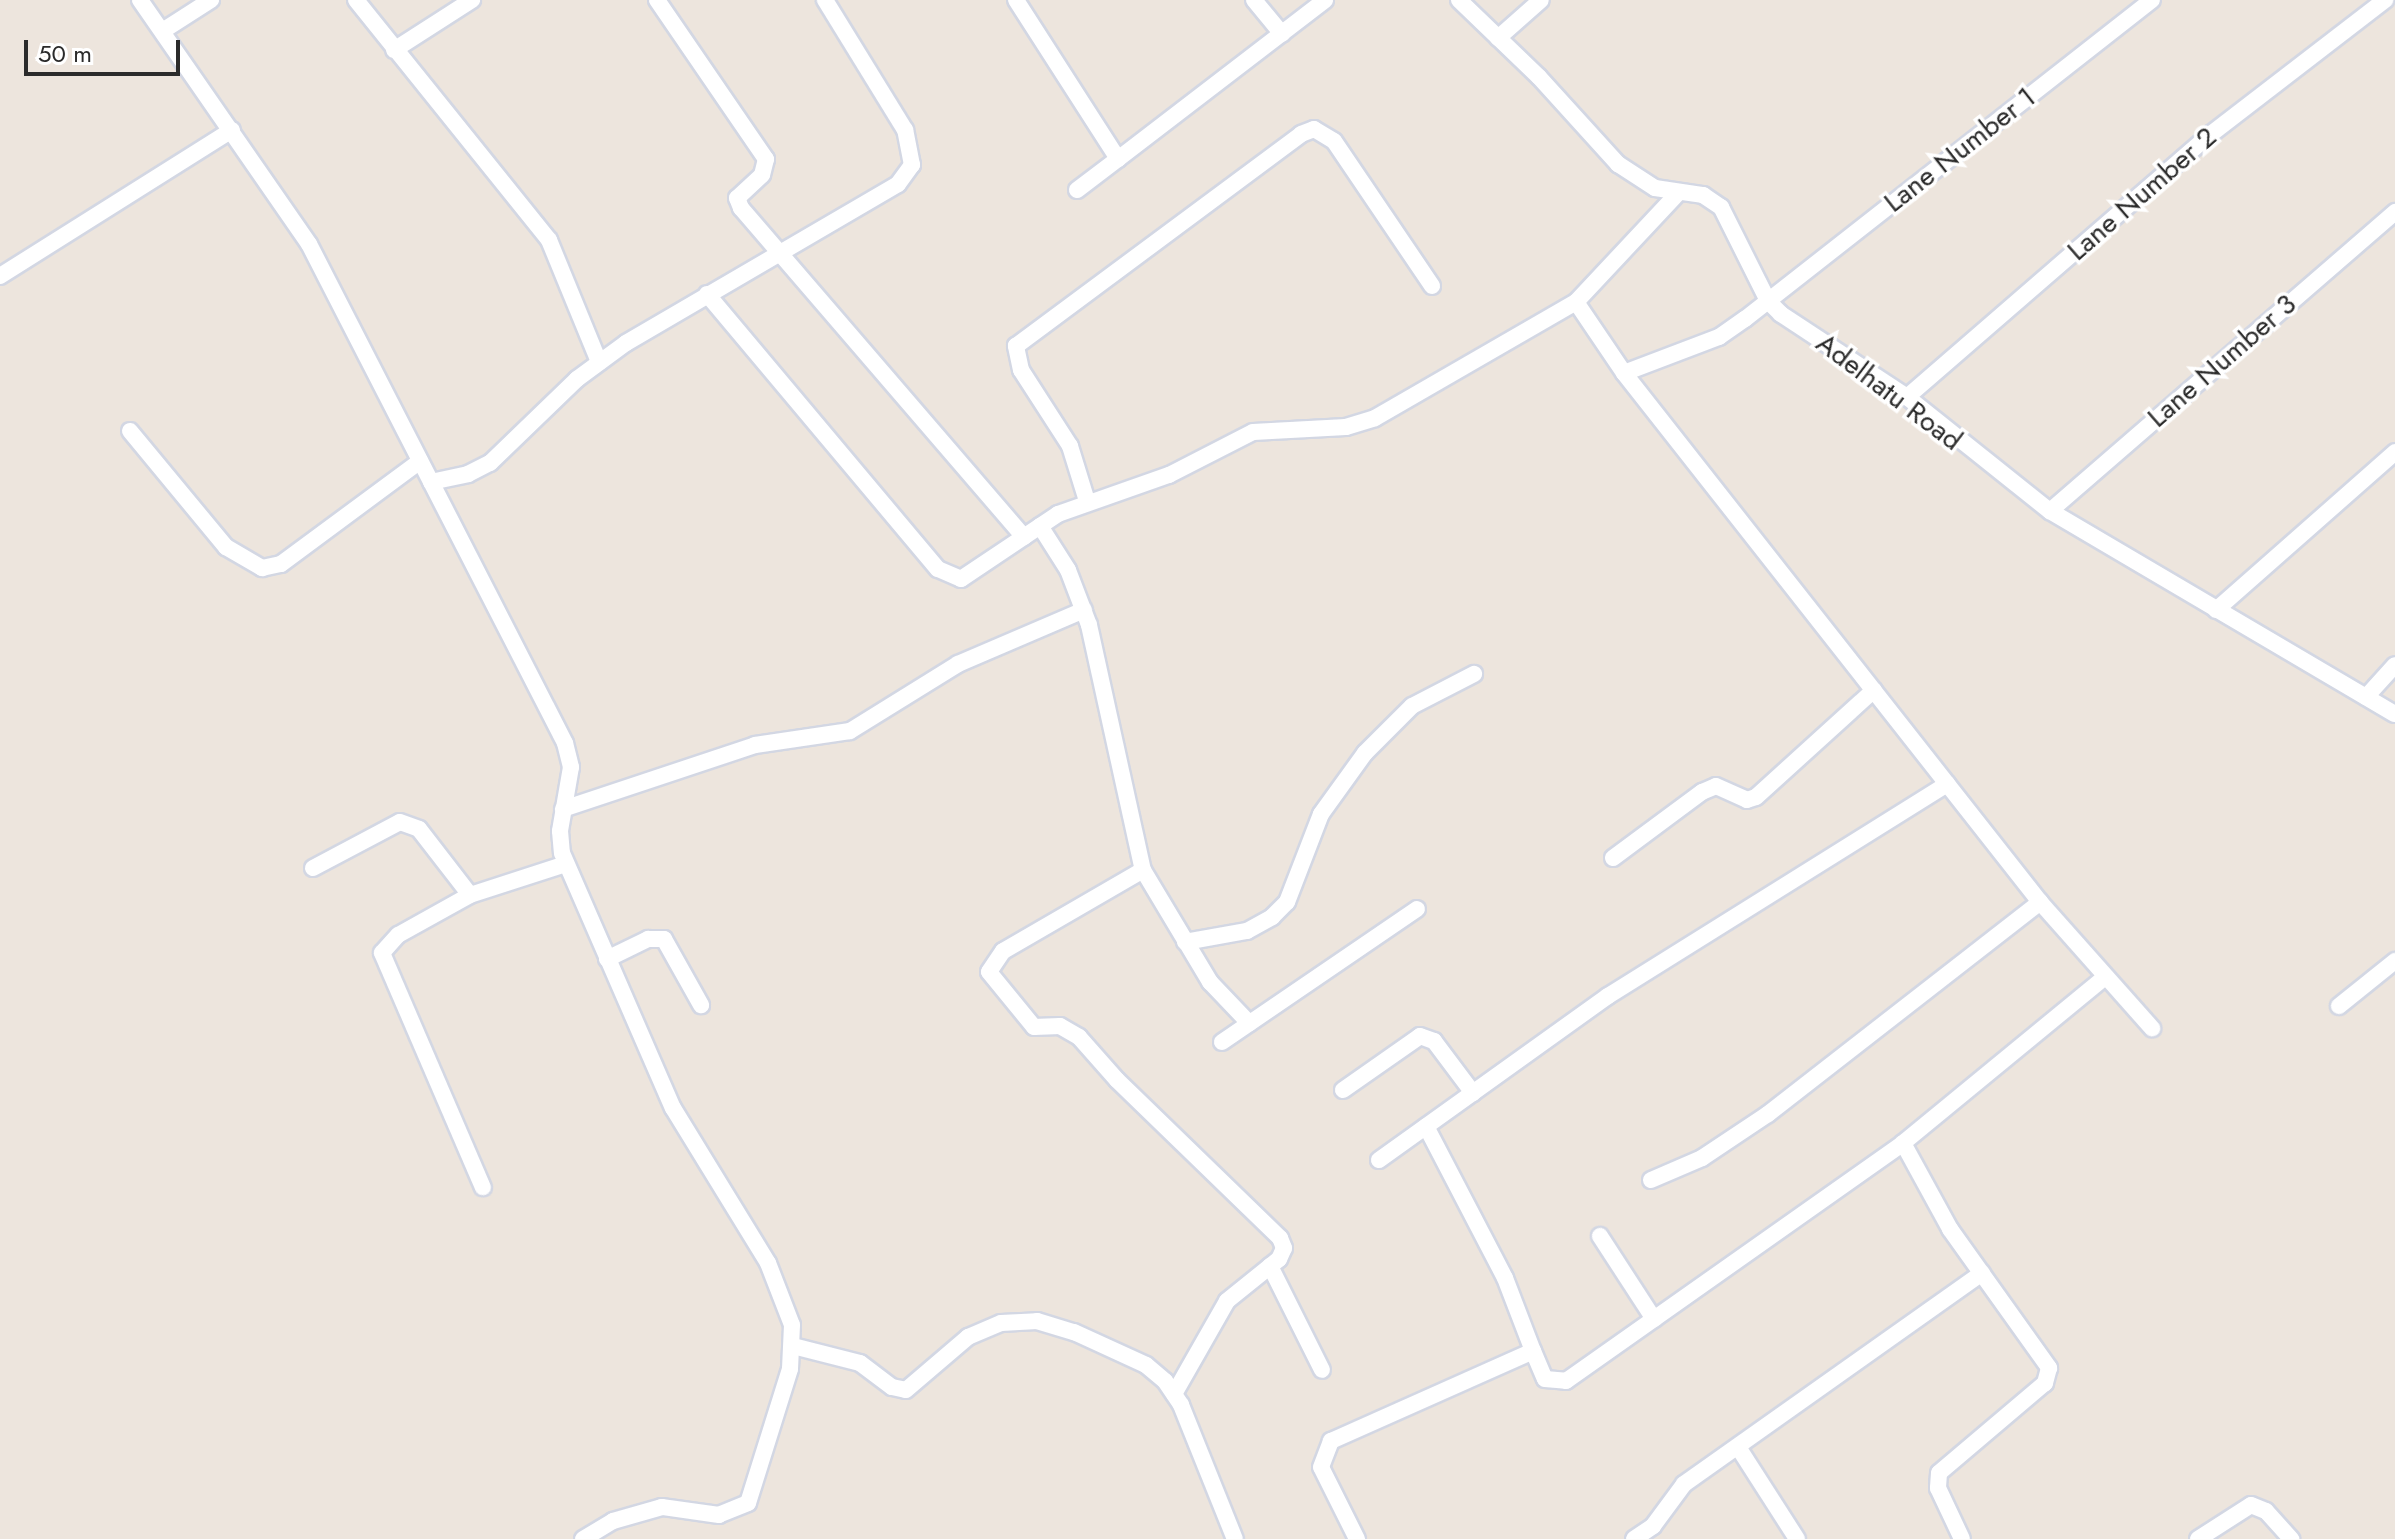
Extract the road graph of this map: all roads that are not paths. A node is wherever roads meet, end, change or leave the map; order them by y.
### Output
1 (140, 0) edge
2 (211, 0) edge
3 (356, 0) edge
4 (472, 0) edge
5 (657, 0) edge
6 (825, 0) edge
7 (1016, 0) edge
8 (1254, 0) edge
9 (1325, 0) edge
10 (1459, 0) edge
11 (1541, 0) edge
12 (2152, 0) edge
13 (2385, 0) edge
14 (164, 30) junction
15 (1282, 34) junction
16 (1498, 38) junction
17 (394, 50) junction
18 (232, 130) junction
19 (1118, 159) junction
20 (1077, 190) dead end
21 (1677, 194) junction
22 (2395, 212) edge
23 (779, 255) junction
24 (0, 276) edge
25 (1432, 286) dead end
26 (707, 294) junction
27 (1768, 301) junction
28 (1576, 302) junction
29 (599, 362) junction
30 (1624, 373) junction
31 (1907, 397) junction
32 (130, 431) dead end
33 (2395, 452) edge
34 (420, 461) junction
35 (431, 482) junction
36 (1087, 501) junction
37 (2050, 511) junction
38 (1040, 526) junction
39 (1024, 537) junction
40 (1084, 610) junction
41 (2216, 610) junction
42 (2395, 665) edge
43 (1474, 674) dead end
44 (1874, 690) junction
45 (2366, 697) junction
46 (2395, 714) edge
47 (1947, 784) junction
48 (563, 809) junction
49 (1613, 858) dead end
50 (566, 864) junction
51 (313, 868) dead end
52 (1143, 870) junction
53 (470, 895) junction
54 (2040, 902) junction
55 (1417, 909) dead end
56 (1185, 942) junction
57 (607, 959) junction
58 (2395, 961) edge
59 (2104, 978) junction
60 (701, 1005) dead end
61 (2339, 1006) dead end
62 (1249, 1023) junction
63 (2152, 1028) dead end
64 (1222, 1042) dead end
65 (1343, 1090) dead end
66 (1473, 1093) junction
67 (1426, 1126) junction
68 (1903, 1143) junction
69 (1379, 1160) dead end
70 (1651, 1180) dead end
71 (483, 1187) dead end
72 (1600, 1236) dead end
73 (1270, 1266) junction
74 (1982, 1273) junction
75 (1654, 1319) junction
76 (793, 1346) junction
77 (1533, 1351) junction
78 (1322, 1370) dead end
79 (1174, 1394) junction
80 (1738, 1447) junction
81 (583, 1539) edge
82 (1235, 1539) edge
83 (1357, 1539) edge
84 (1634, 1539) edge
85 (1797, 1539) edge
86 (1962, 1539) edge
87 (2198, 1539) edge
88 (2291, 1539) edge

1 - 14 street
2 - 14 street
3 - 17 street
4 - 17 street
5 - 23 street
6 - 23 street
7 - 19 street
8 - 15 street
9 - 15 street
10 - 16 street, Adelhatu Road
11 - 16 street
12 - 27 street, Lane Number 1
13 - 31 street, Lane Number 2
14 - 18 street
15 - 19 street
16 - 21 street, Adelhatu Road
17 - 29 street
18 - 24 street
18 - 34 street
19 - 20 street
21 - 27 street, Adelhatu Road
21 - 28 street
22 - 37 street, Lane Number 3
23 - 26 street
23 - 39 street
25 - 36 street
26 - 29 street
26 - 39 street
27 - 30 street, Lane Number 1
27 - 31 street, Adelhatu Road
28 - 30 street
28 - 36 street
29 - 35 street
30 - 44 street
31 - 37 street, Adelhatu Road
32 - 34 street
33 - 41 street
34 - 35 street
35 - 48 street
36 - 38 street
37 - 41 street, Adelhatu Road
38 - 39 street
38 - 40 street
40 - 48 street
40 - 52 street
41 - 45 street, Adelhatu Road
42 - 45 street
43 - 56 street
44 - 47 street
44 - 49 street
45 - 46 street, Adelhatu Road
47 - 54 street
47 - 66 street
48 - 50 street
50 - 53 street
50 - 57 street
51 - 53 street
52 - 56 street
52 - 73 street
53 - 71 street
54 - 59 street
54 - 70 street
55 - 62 street
56 - 62 street
57 - 60 street
57 - 76 street
58 - 61 street
59 - 63 street
59 - 68 street
62 - 64 street
65 - 66 street
66 - 67 street
67 - 69 street
67 - 77 street
68 - 74 street
68 - 75 street
72 - 75 street
73 - 78 street
73 - 79 street
74 - 80 street
74 - 86 street
75 - 77 street
76 - 79 street
76 - 81 street
77 - 83 street
79 - 82 street
80 - 84 street
80 - 85 street
87 - 88 street

